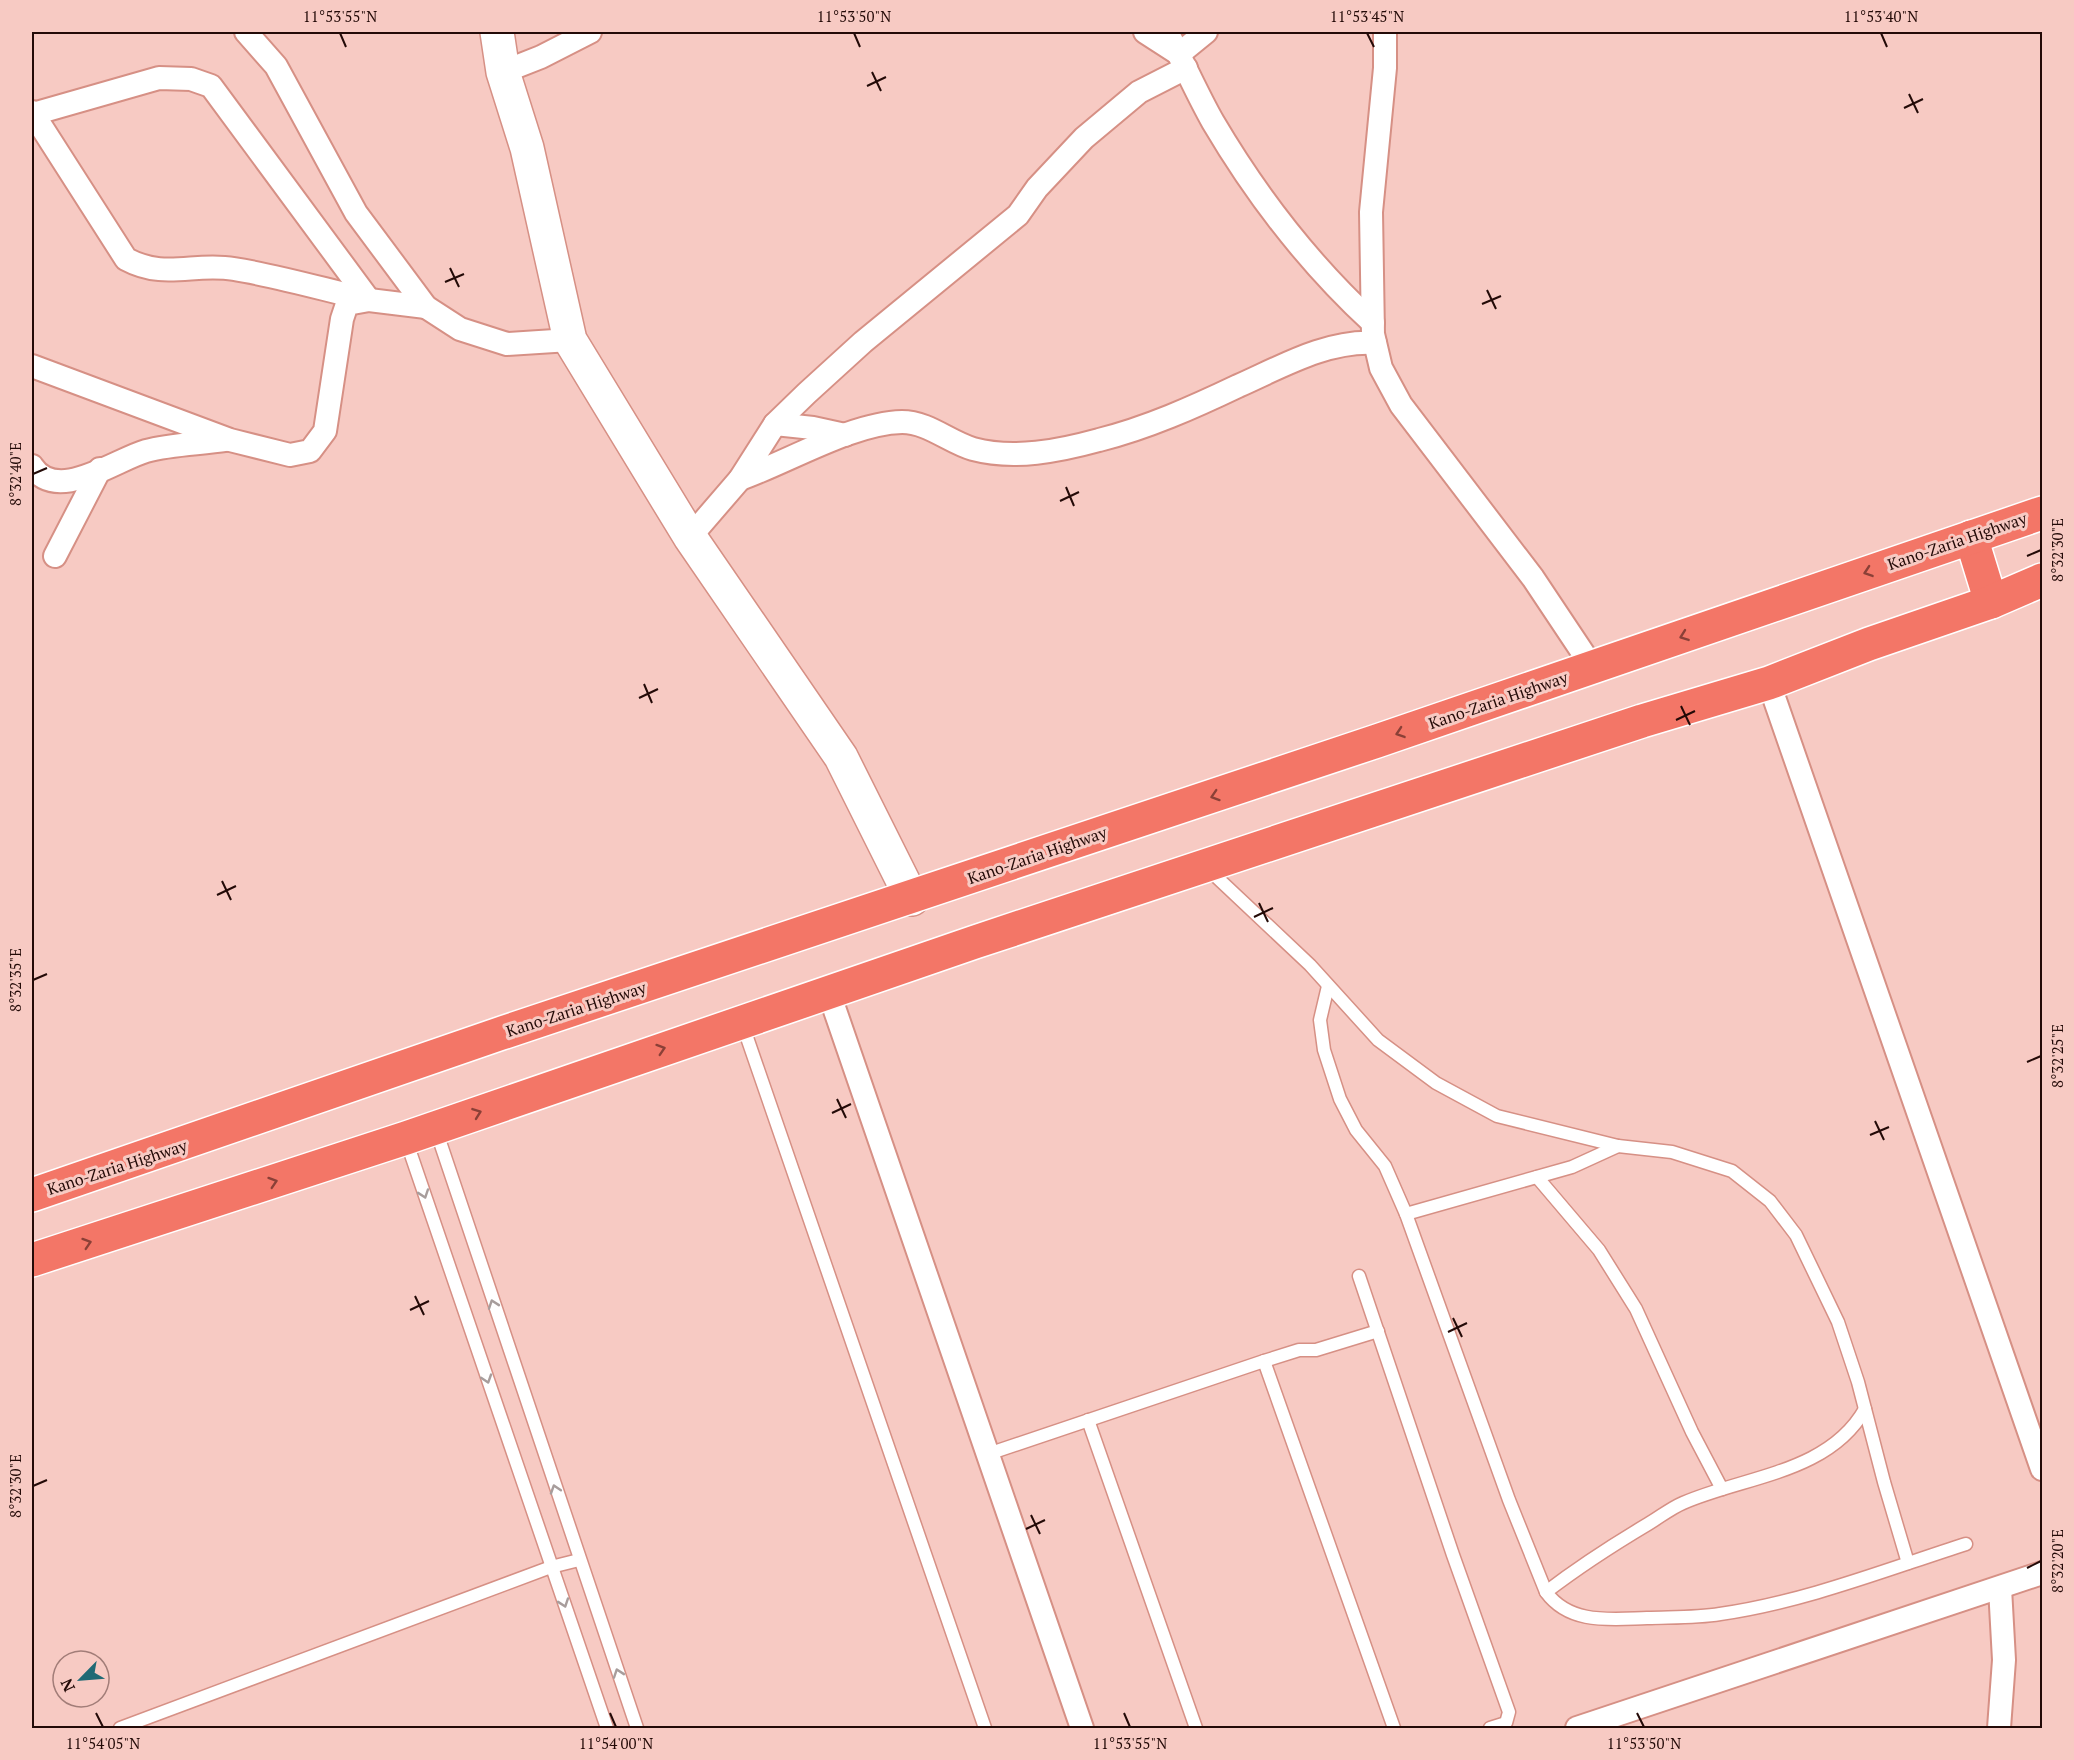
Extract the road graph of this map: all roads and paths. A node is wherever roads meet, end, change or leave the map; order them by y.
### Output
1 (246, 32) edge
2 (497, 32) edge
3 (590, 32) edge
4 (1145, 32) edge
5 (1167, 32) edge
6 (1206, 32) edge
7 (1384, 32) edge
8 (1182, 61) junction
9 (503, 72) junction
10 (32, 113) edge
11 (369, 300) junction
12 (426, 307) junction
13 (1374, 333) junction
14 (570, 340) junction
15 (32, 366) edge
16 (775, 424) junction
17 (845, 435) junction
18 (230, 440) junction
19 (32, 466) edge
20 (99, 470) junction
21 (740, 479) junction
22 (2043, 513) edge
23 (690, 537) junction
24 (1971, 537) junction
25 (55, 556) dead end
26 (2043, 580) edge
27 (1991, 602) junction
28 (1593, 668) junction
29 (1769, 683) junction
30 (1206, 867) junction
31 (912, 898) junction
32 (1328, 986) junction
33 (829, 993) junction
34 (742, 1022) junction
35 (421, 1133) junction
36 (1618, 1146) junction
37 (1537, 1177) junction
38 (32, 1195) edge
39 (1406, 1214) junction
40 (32, 1260) edge
41 (1359, 1276) dead end
42 (1378, 1331) junction
43 (1264, 1361) junction
44 (1865, 1409) junction
45 (1088, 1420) junction
46 (988, 1454) junction
47 (2043, 1470) edge
48 (1722, 1489) junction
49 (1966, 1544) dead end
50 (579, 1560) junction
51 (1908, 1563) junction
52 (551, 1567) junction
53 (2043, 1573) edge
54 (2000, 1588) junction
55 (1546, 1592) junction
56 (120, 1728) edge
57 (607, 1728) edge
58 (637, 1728) edge
59 (985, 1728) edge
60 (1082, 1728) edge
61 (1196, 1728) edge
62 (1394, 1728) edge
63 (1490, 1728) edge
64 (1576, 1728) edge
65 (1999, 1728) edge

1 - 12 street
2 - 9 street
3 - 9 street
4 - 8 street
5 - 8 street
6 - 8 street
7 - 13 street
8 - 13 street
8 - 16 street
9 - 14 street
10 - 11 street
10 - 11 street
11 - 12 street
11 - 18 street
12 - 14 street
13 - 17 street
13 - 28 street
14 - 23 street
15 - 18 street
16 - 17 street
16 - 21 street
17 - 21 street
18 - 20 street
19 - 20 street
20 - 25 street
21 - 23 street
22 - 24 highway, Kano-Zaria Highway
23 - 31 street
24 - 27 highway
24 -> 28 highway, Kano-Zaria Highway
26 - 27 highway
27 - 29 highway
28 -> 31 highway, Kano-Zaria Highway
29 - 30 highway
29 - 47 street
30 - 32 lane
30 - 33 highway
31 - 38 highway, Kano-Zaria Highway
32 - 36 lane
32 - 39 lane
33 - 34 highway
33 - 46 street
35 -> 34 highway
34 - 59 lane
40 -> 35 highway
50 -> 35 lane
35 -> 52 lane
36 - 37 lane
36 - 44 lane
37 - 39 lane
37 - 48 lane
39 - 55 lane
41 - 42 lane
42 - 43 lane
42 - 63 lane
43 - 45 lane
43 - 62 lane
44 - 48 lane
44 - 51 lane
45 - 46 lane
45 - 61 lane
46 - 60 street
48 - 55 lane
49 - 51 lane
50 - 52 lane
58 -> 50 lane
51 - 55 lane
52 - 56 lane
52 -> 57 lane
53 - 54 street
54 - 64 street
54 - 65 street

